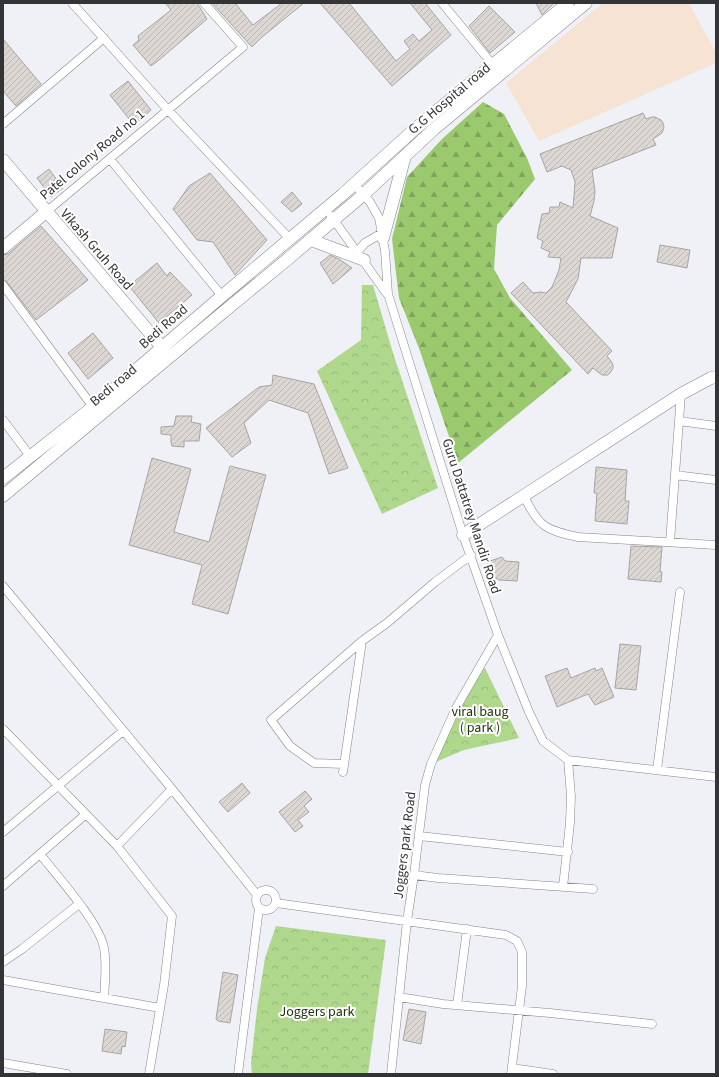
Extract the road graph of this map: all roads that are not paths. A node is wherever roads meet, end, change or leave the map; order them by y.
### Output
1 (72, 3) edge
2 (204, 3) edge
3 (442, 3) edge
4 (568, 3) edge
5 (586, 3) edge
6 (104, 38) junction
7 (493, 65) junction
8 (168, 110) junction
9 (3, 124) edge
10 (406, 154) junction
11 (110, 159) junction
12 (3, 160) edge
13 (354, 184) junction
14 (342, 195) joint
15 (363, 195) junction
16 (325, 208) junction
17 (46, 212) junction
18 (334, 220) junction
19 (383, 236) junction
20 (290, 239) junction
21 (311, 240) junction
22 (3, 248) edge
23 (361, 256) junction
24 (3, 285) edge
25 (388, 294) junction
26 (222, 296) junction
27 (162, 347) junction
28 (170, 357) junction
29 (716, 377) edge
30 (681, 394) junction
31 (93, 407) junction
32 (3, 420) edge
33 (679, 421) junction
34 (716, 426) edge
35 (30, 456) junction
36 (675, 474) junction
37 (3, 478) edge
38 (716, 480) edge
39 (3, 496) edge
40 (524, 496) junction
41 (464, 535) junction
42 (670, 542) junction
43 (716, 545) edge
44 (471, 555) junction
45 (3, 586) edge
46 (680, 592) dead end
47 (498, 635) junction
48 (362, 641) junction
49 (3, 729) edge
50 (123, 731) junction
51 (568, 760) junction
52 (657, 770) junction
53 (716, 777) edge
54 (58, 785) junction
55 (172, 789) junction
56 (86, 814) junction
57 (3, 832) edge
58 (420, 836) junction
59 (117, 846) junction
60 (568, 852) junction
61 (40, 854) junction
62 (414, 875) junction
63 (3, 886) edge
64 (563, 887) junction
65 (593, 889) dead end
66 (257, 895) junction
67 (276, 903) junction
68 (79, 904) junction
69 (259, 908) junction
70 (407, 921) junction
71 (467, 929) junction
72 (3, 962) edge
73 (3, 980) edge
74 (399, 997) junction
75 (104, 998) junction
76 (457, 1005) junction
77 (160, 1008) junction
78 (519, 1011) junction
79 (652, 1024) dead end
80 (3, 1063) edge
81 (512, 1071) edge
82 (67, 1074) edge
83 (149, 1074) edge
84 (238, 1074) edge
85 (391, 1074) edge
86 (553, 1074) edge

1 - 6 street
2 - 8 street, Patel colony Road no 1
3 - 7 street
4 - 7 main road, G.G Hospital road
5 - 10 main road, G.G Hospital road
6 - 8 street
6 - 9 street
7 - 13 main road, G.G Hospital road
8 - 11 street, Patel colony Road no 1
8 - 20 street
10 - 15 main road, G.G Hospital road
10 - 19 main road
11 - 17 street, Patel colony Road no 1
11 - 26 street
12 - 17 main road, Vikash Gruh Road
13 - 14 main road, G.G Hospital road
13 - 15 street, Guru Dattatrey Mandir Road
14 - 16 main road, Bedi Road
15 - 18 main road, G.G Hospital road
15 - 19 street, Guru Dattatrey Mandir Road
16 - 18 street, Guru Dattatrey Mandir Road
16 - 20 main road, Bedi Road
17 - 22 main road, Patel colony Road no 1
17 - 27 main road, Vikash Gruh Road
18 - 21 main road, Bedi road
18 - 23 street, Guru Dattatrey Mandir Road
19 - 23 street
19 - 25 street, Guru Dattatrey Mandir Road
20 - 26 main road, Bedi Road
21 - 23 main road
21 - 28 main road, Bedi road
23 - 25 street, Guru Dattatrey Mandir Road
24 - 31 street
25 - 41 street, Guru Dattatrey Mandir Road
26 - 27 main road, Bedi Road
27 - 28 main road, Vikash Gruh Road
27 - 31 main road, Bedi Road
28 - 39 main road, Bedi road
29 - 30 main road
30 - 33 street
30 - 40 main road
31 - 35 main road, Bedi Road
32 - 35 street
33 - 34 street
33 - 36 street
35 - 37 main road, Bedi Road
36 - 38 street
36 - 42 street
40 - 41 main road
40 - 42 street
41 - 44 street, Guru Dattatrey Mandir Road
42 - 43 street
44 - 47 street, Guru Dattatrey Mandir Road
44 - 48 street
45 - 50 street
46 - 52 street
47 - 51 street, Guru Dattatrey Mandir Road
47 - 58 street, Joggers park Road
48 - 48 street
49 - 54 street
50 - 54 street
50 - 55 street
51 - 52 street
51 - 60 street
52 - 53 street
54 - 56 street
54 - 57 street
55 - 59 street
55 - 66 street
56 - 59 street
56 - 61 street
58 - 60 street
58 - 62 street, Joggers park Road
59 - 77 street
60 - 64 street
61 - 63 street
61 - 68 street
62 - 64 street
62 - 70 street, Joggers park Road
64 - 65 street
66 - 67 street
66 - 69 street
67 - 69 street
67 - 70 street
68 - 72 street
68 - 75 street
69 - 84 street
70 - 71 street
70 - 74 street, Joggers park Road
71 - 76 street
71 - 78 street
73 - 75 street
74 - 76 street
74 - 85 street, Joggers park Road
75 - 77 street
76 - 78 street
77 - 83 street
78 - 79 street
78 - 81 street
80 - 82 street
81 - 86 street

